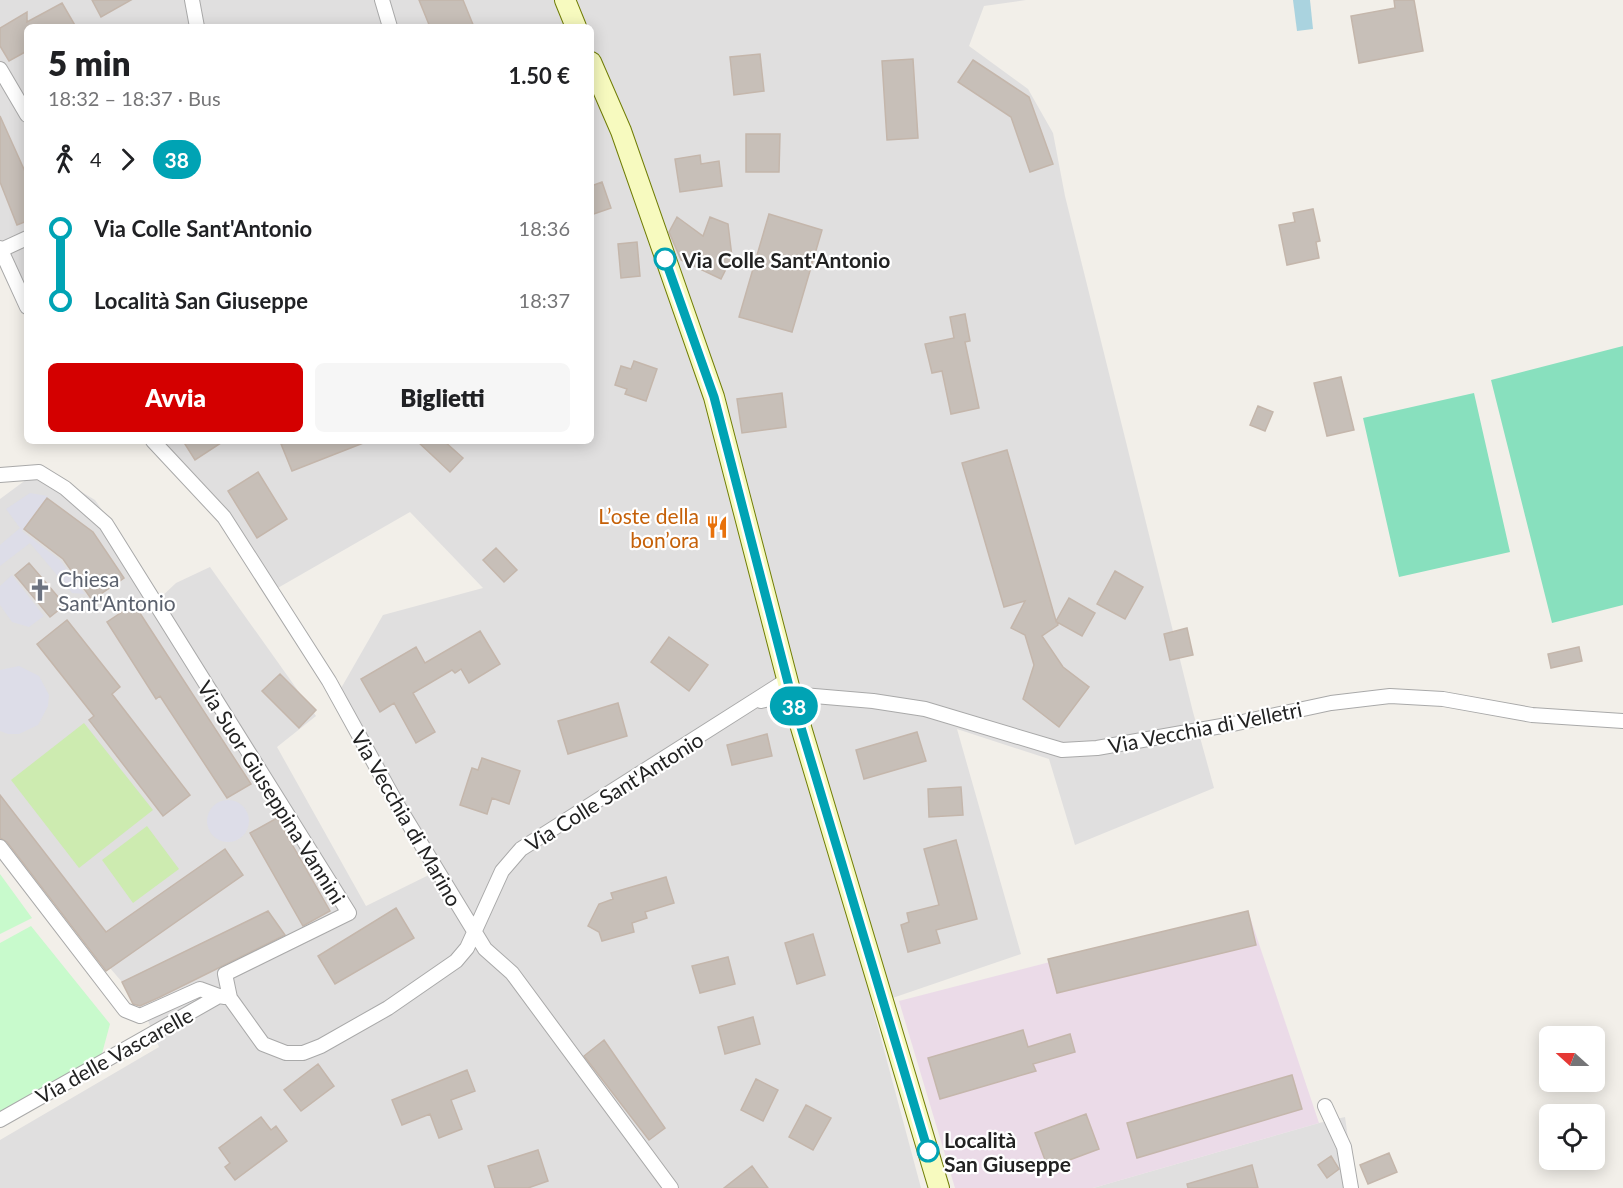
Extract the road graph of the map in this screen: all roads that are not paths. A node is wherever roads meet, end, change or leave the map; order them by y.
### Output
1 (192, 0) edge
2 (382, 0) edge
3 (565, 0) edge
4 (196, 24) edge
5 (389, 24) edge
6 (575, 24) edge
7 (0, 69) edge
8 (594, 69) edge
9 (24, 110) edge
10 (24, 239) edge
11 (0, 249) edge
12 (24, 301) edge
13 (156, 444) edge
14 (0, 475) edge
15 (789, 687) junction
16 (1623, 721) edge
17 (0, 847) edge
18 (475, 930) junction
19 (225, 997) junction
20 (1325, 1106) dead end
21 (0, 1120) edge
22 (671, 1188) edge
23 (939, 1188) edge
24 (1351, 1188) edge

1 - 4 street
2 - 5 street
3 - 6 main road
7 - 9 street
8 - 15 main road
10 - 11 street
11 - 12 street
13 - 18 street, Via Vecchia di Marino
14 - 19 street, Via Suor Giuseppina Vannini
15 - 16 street, Via Vecchia di Velletri
15 - 18 street, Via Colle Sant'Antonio
15 - 23 main road
17 - 19 street
18 - 19 street
18 - 22 street, Via Vecchia di Marino
19 - 21 street, Via delle Vascarelle
20 - 24 street

